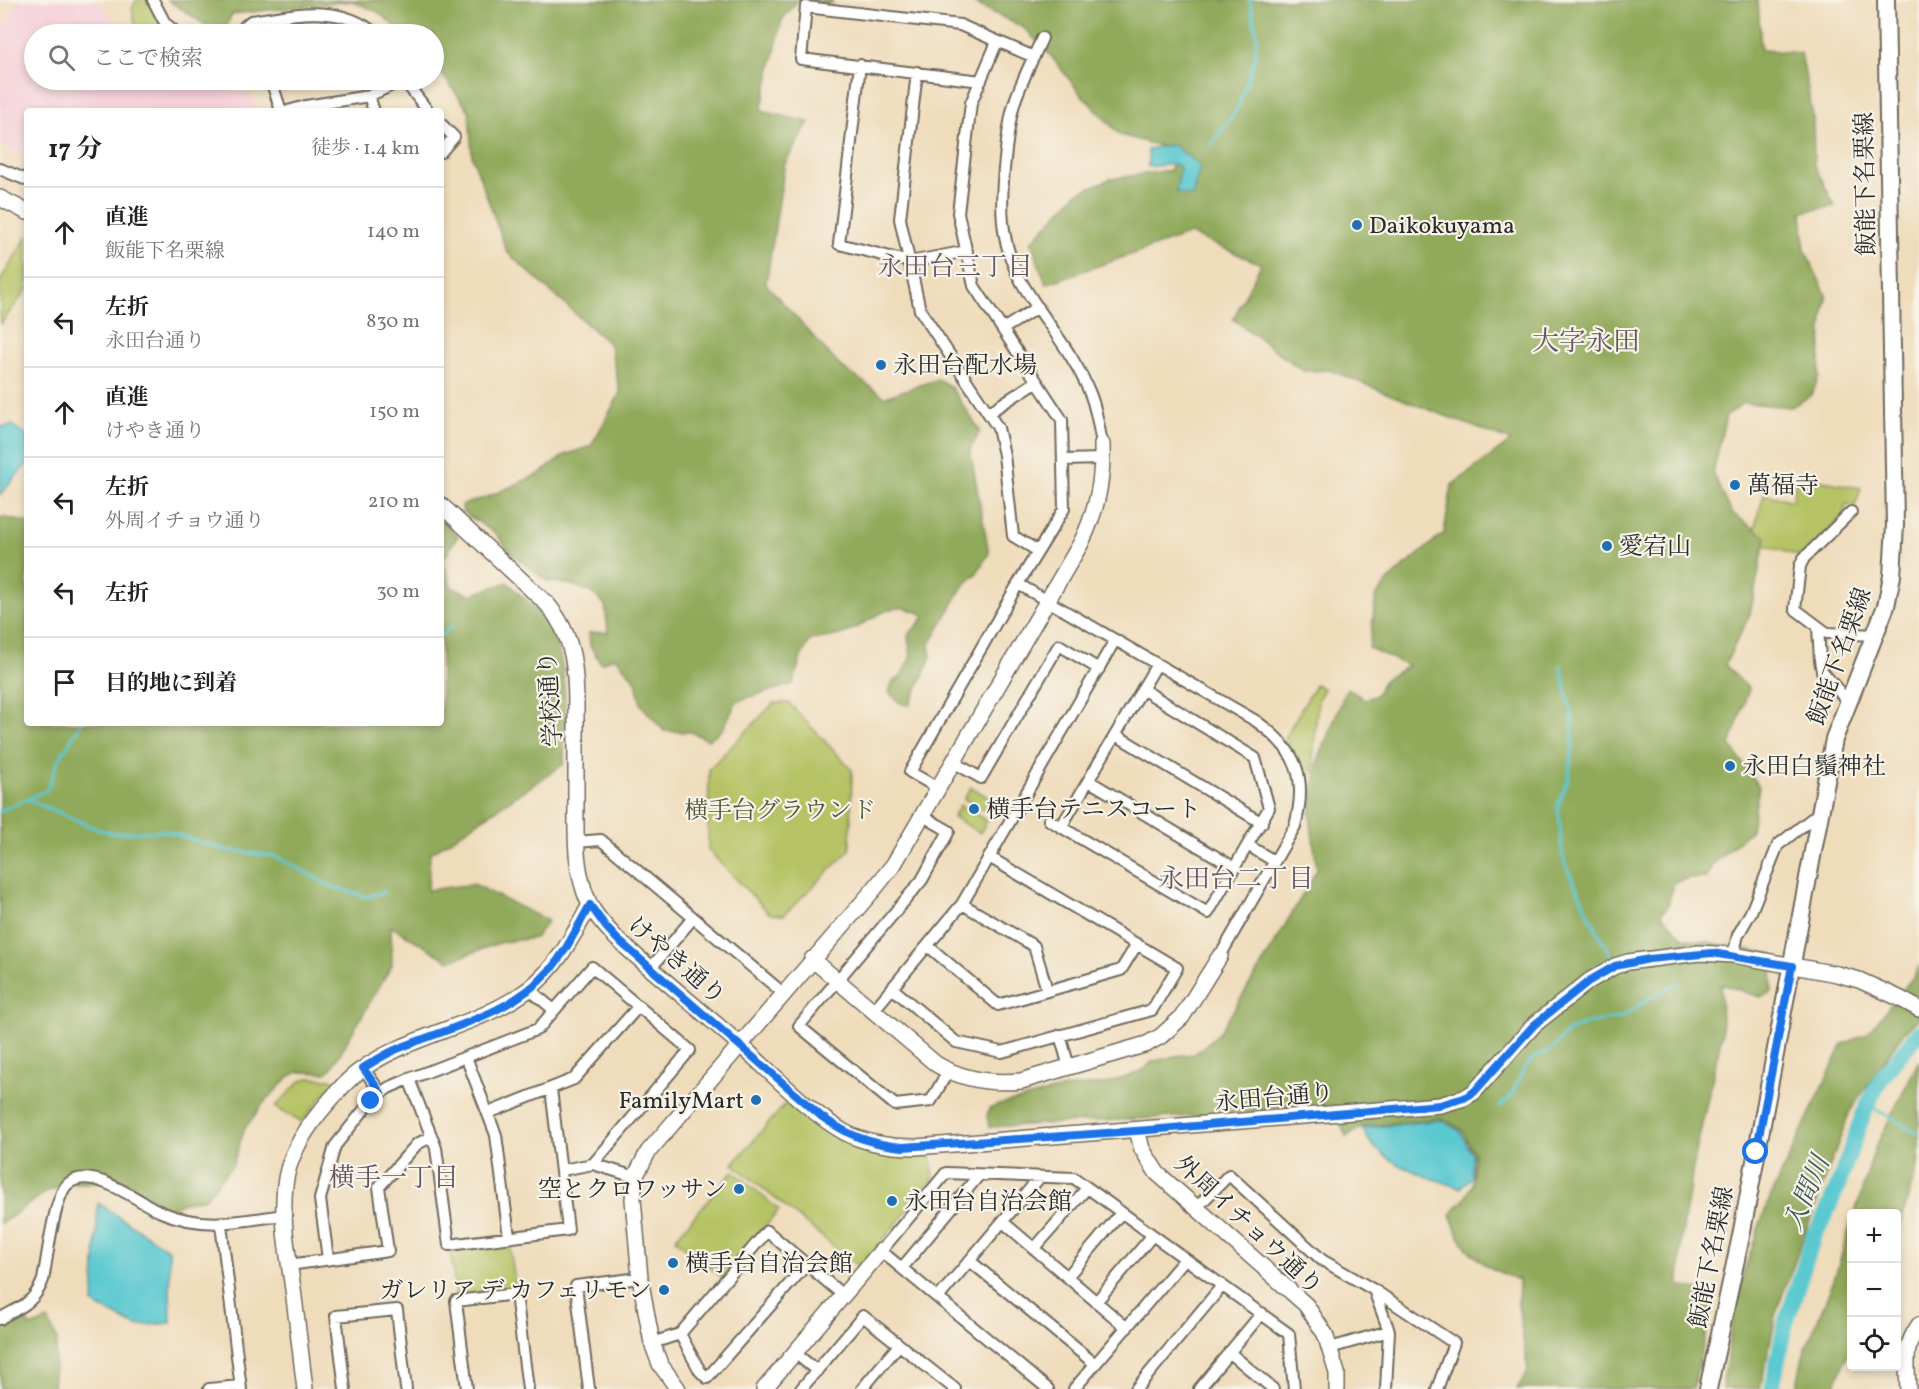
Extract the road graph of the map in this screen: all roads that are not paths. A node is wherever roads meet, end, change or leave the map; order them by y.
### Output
1 (153, 0) edge
2 (1886, 0) edge
3 (166, 24) edge
4 (247, 24) edge
5 (361, 24) edge
6 (1042, 38) dead end
7 (998, 42) junction
8 (1034, 57) junction
9 (860, 66) junction
10 (917, 72) junction
11 (981, 81) junction
12 (274, 90) edge
13 (382, 90) edge
14 (411, 90) edge
15 (369, 96) junction
16 (328, 107) edge
17 (280, 108) edge
18 (373, 108) edge
19 (426, 108) edge
20 (444, 127) edge
21 (444, 149) edge
22 (0, 169) edge
23 (24, 179) edge
24 (0, 198) edge
25 (24, 210) edge
26 (967, 251) junction
27 (910, 262) junction
28 (1038, 307) junction
29 (1004, 329) junction
30 (1036, 382) junction
31 (988, 413) junction
32 (1102, 452) junction
33 (1063, 460) junction
34 (444, 508) edge
35 (1851, 512) dead end
36 (1038, 551) junction
37 (1018, 584) junction
38 (1047, 601) junction
39 (1818, 627) junction
40 (1876, 635) junction
41 (1115, 640) junction
42 (1157, 664) junction
43 (1099, 669) junction
44 (1142, 689) junction
45 (1850, 698) junction
46 (1116, 735) junction
47 (953, 762) junction
48 (1089, 781) junction
49 (938, 788) junction
50 (1819, 813) junction
51 (923, 816) junction
52 (1049, 820) dead end
53 (1262, 823) junction
54 (1061, 827) junction
55 (576, 842) junction
56 (1249, 846) junction
57 (989, 857) junction
58 (1275, 861) junction
59 (1235, 868) junction
60 (963, 904) junction
61 (590, 905) junction
62 (693, 918) junction
63 (1137, 944) junction
64 (928, 946) junction
65 (1733, 955) junction
66 (1220, 956) joint
67 (812, 960) junction
68 (1792, 966) junction
69 (650, 969) junction
70 (836, 980) junction
71 (892, 988) junction
72 (529, 989) junction
73 (1047, 990) junction
74 (783, 993) junction
75 (638, 1006) junction
76 (1919, 1009) edge
77 (554, 1010) junction
78 (873, 1011) junction
79 (1060, 1035) junction
80 (739, 1044) junction
81 (466, 1057) junction
82 (1069, 1067) junction
83 (363, 1068) junction
84 (948, 1071) junction
85 (409, 1079) junction
86 (551, 1089) junction
87 (381, 1093) junction
88 (488, 1113) junction
89 (1137, 1130) junction
90 (431, 1137) junction
91 (593, 1164) junction
92 (562, 1170) junction
93 (979, 1175) junction
94 (635, 1177) junction
95 (1041, 1177) junction
96 (1087, 1188) junction
97 (1196, 1208) junction
98 (1120, 1213) junction
99 (284, 1215) junction
100 (1003, 1222) junction
101 (221, 1224) junction
102 (1152, 1236) junction
103 (509, 1237) junction
104 (1034, 1249) junction
105 (881, 1251) junction
106 (328, 1259) junction
107 (1185, 1259) junction
108 (970, 1261) junction
109 (807, 1264) junction
110 (289, 1265) junction
111 (903, 1268) junction
112 (1067, 1277) junction
113 (640, 1278) junction
114 (1222, 1286) junction
115 (1374, 1290) junction
116 (844, 1296) junction
117 (939, 1298) junction
118 (1096, 1302) junction
119 (1262, 1313) junction
120 (0, 1319) edge
121 (1919, 1324) edge
122 (1127, 1328) junction
123 (1389, 1331) junction
124 (681, 1334) junction
125 (652, 1343) junction
126 (899, 1345) junction
127 (1330, 1348) junction
128 (1229, 1352) junction
129 (795, 1353) junction
130 (1095, 1364) junction
131 (817, 1371) junction
132 (241, 1387) edge
133 (868, 1387) edge
134 (1201, 1388) edge
135 (209, 1389) edge
136 (305, 1389) edge
137 (345, 1389) edge
138 (406, 1389) edge
139 (467, 1389) edge
140 (528, 1389) edge
141 (589, 1389) edge
142 (678, 1389) edge
143 (764, 1389) edge
144 (801, 1389) edge
145 (955, 1389) edge
146 (1048, 1389) edge
147 (1074, 1389) edge
148 (1137, 1389) edge
149 (1273, 1389) edge
150 (1294, 1389) edge
151 (1337, 1389) edge
152 (1386, 1389) edge
153 (1437, 1389) edge
154 (1708, 1389) edge
155 (1908, 1389) edge

1 - 3 street
2 - 40 main road, 飯能下名栗線
4 - 5 street
6 - 8 street
7 - 8 street
7 - 9 street
7 - 11 street
8 - 28 street
9 - 10 street
9 - 27 street
10 - 11 street
10 - 27 street
11 - 26 street
12 - 17 street
13 - 15 street
14 - 19 street
15 - 16 street
15 - 18 street
20 - 21 street
22 - 23 street
24 - 25 street
26 - 27 street
26 - 29 street
27 - 31 street
28 - 29 street
28 - 32 street
29 - 30 street
30 - 31 street
30 - 33 street
31 - 36 street
32 - 33 street
32 - 38 street
33 - 36 street
34 - 55 street, 学校通り
35 - 39 street
36 - 37 street
37 - 38 street
37 - 49 street
38 - 41 street
38 - 47 street
39 - 40 street
39 - 45 street
40 - 45 main road, 飯能下名栗線
41 - 42 street
41 - 43 street
42 - 44 street
42 - 58 street
43 - 47 street
43 - 57 street
44 - 46 street
44 - 53 street
45 - 50 main road, 飯能下名栗線
46 - 48 street
46 - 53 street
47 - 49 street
48 - 54 street
48 - 59 street
49 - 51 street
50 - 65 street
50 - 68 main road, 飯能下名栗線
51 - 67 street
51 - 70 street
52 - 54 street
53 - 56 street
54 - 59 street
55 - 61 street, 学校通り
55 - 62 street
56 - 58 street
56 - 59 street
57 - 60 street
57 - 63 street
58 - 66 street
60 - 64 street
60 - 73 street
61 - 69 street, けやき通り
61 - 72 street
62 - 69 street
62 - 74 street
63 - 73 street
63 - 79 street
64 - 71 street
64 - 73 street
65 - 68 street, 永田台通り
65 - 89 street, 永田台通り
66 - 82 street
67 - 70 street
67 - 74 street
68 - 76 street, 永田台通り
68 - 154 main road, 飯能下名栗線
69 - 80 street, けやき通り
70 - 78 street
70 - 84 street
71 - 78 street
71 - 79 street
72 - 77 street
72 - 83 street
74 - 80 street
75 - 77 street
75 - 86 street
75 - 91 street
77 - 81 street
78 - 84 street
79 - 82 street
80 - 89 street, 永田台通り
80 - 94 street
81 - 85 street
81 - 88 street
82 - 84 street
83 - 87 street
83 - 99 street
85 - 87 street
85 - 90 street
86 - 88 street
86 - 92 street
87 - 106 street
88 - 103 street
89 - 97 street, 外周イチョウ通り
90 - 103 street
90 - 106 street
91 - 92 street
91 - 94 street
92 - 103 street
93 - 95 street
93 - 105 street
93 - 111 street
94 - 113 street
95 - 96 street
95 - 100 street
96 - 98 street
96 - 104 street
97 - 115 street
97 - 127 street, 外周イチョウ通り
98 - 102 street
98 - 112 street
99 - 101 street
99 - 110 street
100 - 104 street
100 - 108 street
101 - 120 street
101 - 132 street
102 - 107 street
102 - 118 street
104 - 112 street
105 - 111 street
105 - 116 street
106 - 110 street
107 - 114 street
107 - 122 street
108 - 117 street
108 - 130 street
109 - 116 street
109 - 124 street
109 - 124 street
110 - 136 street
111 - 117 street
112 - 118 street
113 - 125 street
113 - 141 street
114 - 119 street
114 - 148 street
115 - 123 street
115 - 153 street
116 - 129 street
117 - 146 street
118 - 122 street
119 - 128 street
119 - 150 street
121 - 155 street
122 - 130 street
123 - 127 street
123 - 152 street
124 - 125 street
125 - 142 street
126 - 131 street
126 - 133 street
126 - 145 street
127 - 151 street, 外周イチョウ通り
128 - 134 street
128 - 149 street
129 - 131 street
129 - 143 street
130 - 147 street
131 - 144 street
132 - 135 street
137 - 138 street
139 - 140 street

